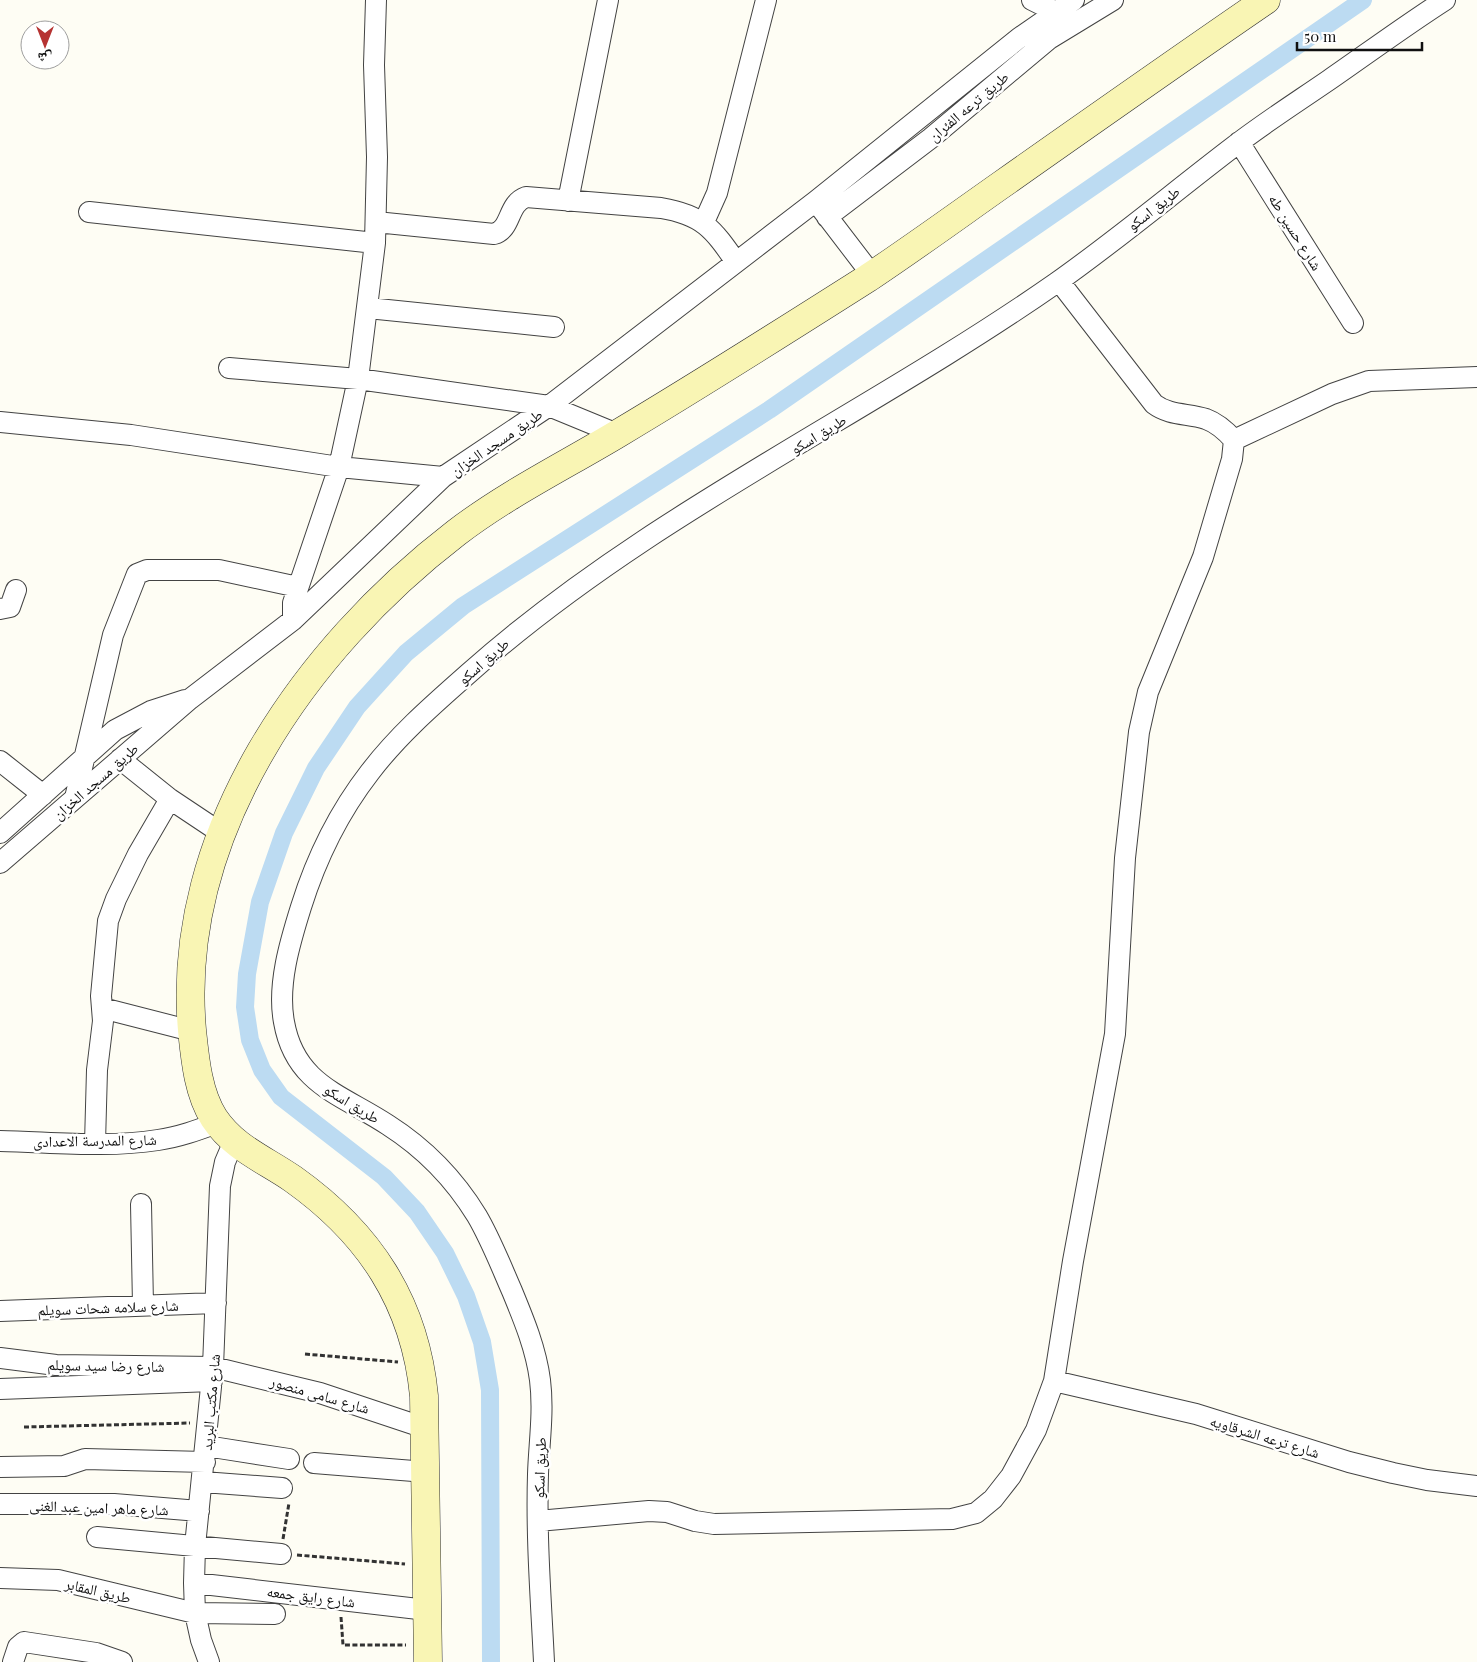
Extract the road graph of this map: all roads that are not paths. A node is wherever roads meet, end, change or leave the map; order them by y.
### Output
1 (376, 0) edge
2 (608, 0) edge
3 (766, 0) edge
4 (1032, 0) edge
5 (1074, 0) edge
6 (1112, 0) edge
7 (1266, 0) edge
8 (1445, 0) edge
9 (1056, 12) junction
10 (1239, 142) junction
11 (568, 201) junction
12 (822, 209) junction
13 (89, 212) dead end
14 (376, 222) junction
15 (704, 222) junction
16 (375, 243) junction
17 (736, 262) junction
18 (872, 275) junction
19 (1059, 281) junction
20 (368, 308) junction
21 (1353, 323) dead end
22 (554, 327) dead end
23 (228, 368) dead end
24 (1477, 377) edge
25 (358, 379) junction
26 (549, 406) junction
27 (0, 422) edge
28 (617, 434) junction
29 (1234, 440) junction
30 (339, 467) junction
31 (443, 477) junction
32 (298, 587) junction
33 (16, 590) dead end
34 (0, 609) edge
35 (293, 620) junction
36 (190, 699) junction
37 (84, 757) junction
38 (120, 759) junction
39 (0, 761) edge
40 (43, 795) junction
41 (75, 798) junction
42 (170, 800) junction
43 (0, 812) edge
44 (20, 815) junction
45 (0, 833) edge
46 (221, 833) junction
47 (0, 863) edge
48 (102, 1008) junction
49 (192, 1031) junction
50 (226, 1132) junction
51 (0, 1141) edge
52 (95, 1143) junction
53 (141, 1204) dead end
54 (216, 1303) junction
55 (143, 1306) junction
56 (0, 1311) edge
57 (0, 1358) edge
58 (213, 1374) junction
59 (1054, 1381) junction
60 (0, 1389) edge
61 (425, 1428) junction
62 (205, 1454) junction
63 (289, 1459) dead end
64 (314, 1463) dead end
65 (0, 1467) edge
66 (426, 1472) junction
67 (203, 1482) junction
68 (1477, 1486) edge
69 (282, 1488) road end
70 (0, 1504) edge
71 (199, 1511) junction
72 (538, 1521) junction
73 (97, 1537) dead end
74 (195, 1546) junction
75 (281, 1554) road end
76 (0, 1578) edge
77 (194, 1583) junction
78 (427, 1610) junction
79 (195, 1613) junction
80 (275, 1614) dead end
81 (428, 1653) edge
82 (13, 1662) edge
83 (122, 1662) edge
84 (209, 1662) edge
85 (544, 1662) edge

1 - 14 street
2 - 11 street
3 - 15 street
4 - 9 street
5 - 9 street, طريق ترعه الفئران
6 - 12 street, طريق ترعه الفئران
7 - 18 street
8 - 10 street, طريق اسكو
9 - 12 street, طريق ترعه الفئران
10 - 19 street, طريق اسكو
10 - 21 street, شارع حسين طه
11 - 14 street
11 - 15 street
12 - 17 street, طريق مسجد الخزان
12 - 18 street
13 - 16 street
14 - 16 street
15 - 17 street
16 - 20 street
17 - 26 street, طريق مسجد الخزان
18 - 28 street
19 - 29 street
19 - 72 street, طريق اسكو
20 - 22 street
20 - 25 street
23 - 25 street
24 - 29 street
25 - 26 street
25 - 30 street
26 - 28 street
26 - 31 street, طريق مسجد الخزان
27 - 30 street
28 - 46 street
29 - 59 street
30 - 31 street
30 - 32 street
31 - 35 street, طريق مسجد الخزان
32 - 35 street
32 - 37 street
33 - 34 street
35 - 36 street, طريق مسجد الخزان
36 - 37 street, طريق مسجد الخزان
36 - 38 street, طريق مسجد الخزان
37 - 40 street, طريق مسجد الخزان
37 - 41 street
38 - 41 street, طريق مسجد الخزان
38 - 42 street
39 - 40 street
40 - 44 street, طريق مسجد الخزان
41 - 47 street, طريق مسجد الخزان
42 - 46 street
42 - 48 street
43 - 44 street
44 - 45 street, طريق مسجد الخزان
46 - 49 street
48 - 49 street
48 - 52 street
49 - 50 street
50 - 52 street, شارع المدرسة الاعدادى
50 - 54 street, شارع مكتب البريد
50 - 61 street
51 - 52 street, شارع المدرسة الاعدادى
53 - 55 street
54 - 55 street, شارع سلامه شحات سويلم
54 - 58 street, شارع مكتب البريد
55 - 56 street, شارع سلامه شحات سويلم
57 - 58 street, شارع رضا سيد سويلم
58 - 60 street
58 - 61 street, شارع سامى منصور
58 - 62 street, شارع مكتب البريد
59 - 68 street, شارع ترعه الشرقاويه
59 - 72 street
61 - 66 street
62 - 63 street
62 - 65 street
62 - 67 street, شارع مكتب البريد
64 - 66 street
66 - 78 street
67 - 69 street
67 - 71 street, شارع مكتب البريد
70 - 71 street, شارع ماهر امين عبد الغنى
71 - 74 street, شارع مكتب البريد
72 - 85 street, طريق اسكو
73 - 74 street
74 - 75 street
74 - 77 street, شارع مكتب البريد
76 - 79 street, طريق المقابر
77 - 78 street, شارع رايق جمعه
77 - 79 street, شارع مكتب البريد
78 - 81 street
79 - 80 street, طريق المقابر
79 - 84 street, شارع مكتب البريد
82 - 83 street

